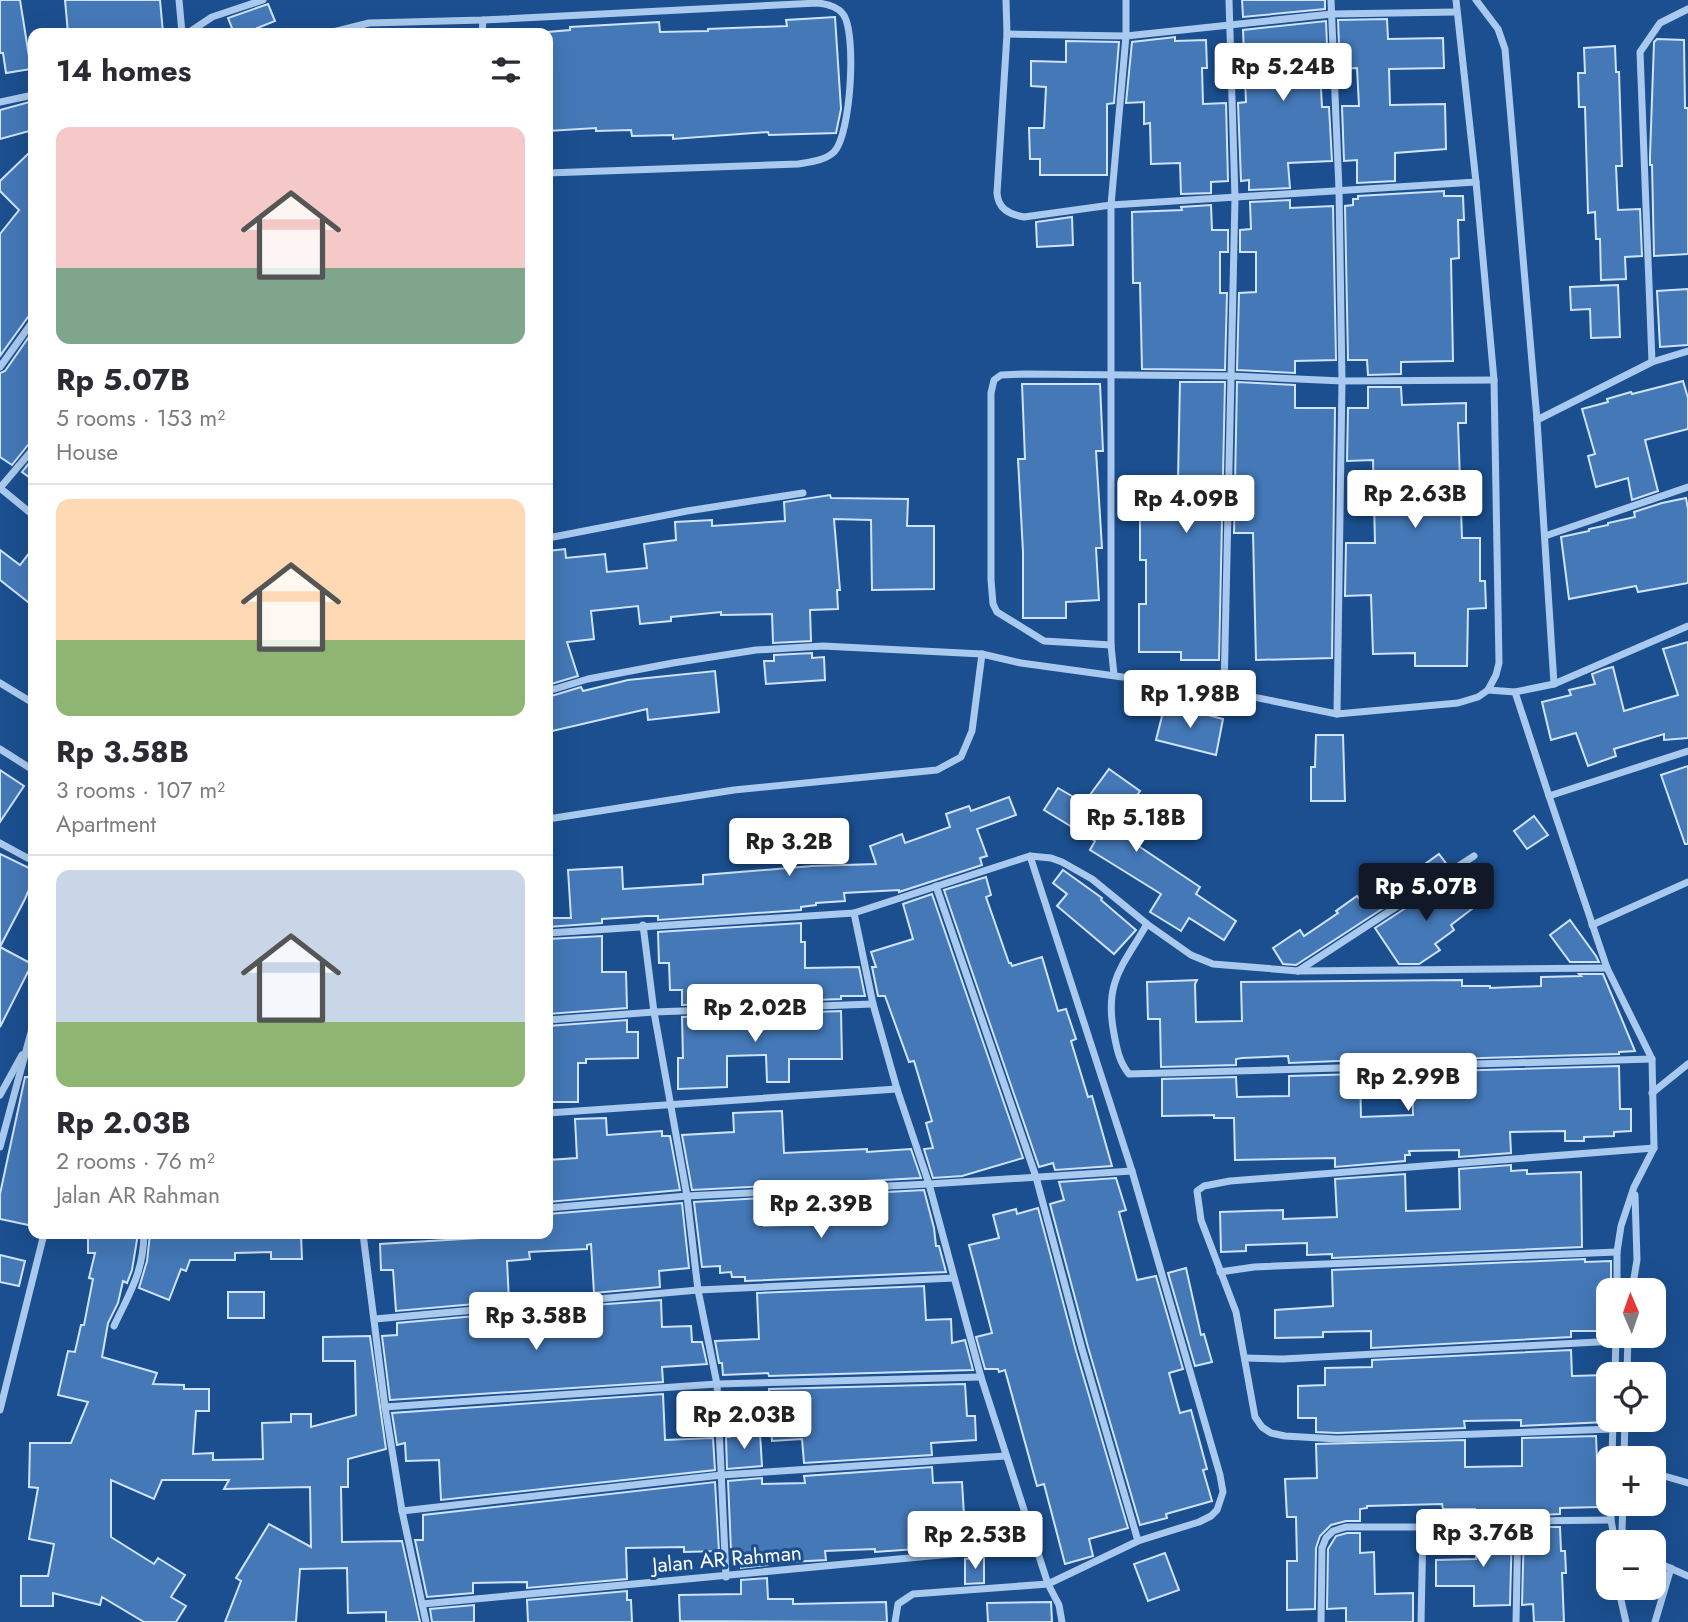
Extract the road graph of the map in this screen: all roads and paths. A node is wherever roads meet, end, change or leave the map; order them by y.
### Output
1 (178, 0) edge
2 (263, 0) edge
3 (1006, 0) edge
4 (1126, 0) edge
5 (1229, 0) edge
6 (1331, 0) edge
7 (1457, 0) edge
8 (1476, 0) edge
9 (1688, 9) edge
10 (1456, 12) junction
11 (1332, 14) junction
12 (483, 20) junction
13 (1231, 25) junction
14 (181, 28) edge
15 (196, 28) edge
16 (349, 28) edge
17 (482, 28) edge
18 (1007, 34) junction
19 (1126, 36) junction
20 (28, 96) edge
21 (0, 102) edge
22 (553, 173) edge
23 (1476, 182) junction
24 (1339, 190) junction
25 (1235, 198) junction
26 (1111, 205) junction
27 (28, 328) edge
28 (1688, 351) edge
29 (1652, 362) junction
30 (0, 368) edge
31 (1112, 376) junction
32 (1232, 376) junction
33 (1494, 380) junction
34 (1342, 381) junction
35 (1537, 420) junction
36 (28, 455) edge
37 (1688, 487) edge
38 (0, 488) edge
39 (803, 493) dead end
40 (28, 511) edge
41 (1545, 536) junction
42 (553, 537) edge
43 (1688, 626) edge
44 (1111, 645) junction
45 (982, 654) junction
46 (1114, 675) junction
47 (0, 683) edge
48 (1554, 684) junction
49 (553, 690) edge
50 (1488, 690) junction
51 (1224, 691) junction
52 (1515, 692) junction
53 (28, 700) edge
54 (1338, 713) junction
55 (0, 749) edge
56 (1688, 751) edge
57 (28, 767) edge
58 (1549, 796) junction
59 (553, 817) edge
60 (0, 843) edge
61 (1030, 856) junction
62 (1474, 856) dead end
63 (28, 858) edge
64 (1688, 882) edge
65 (936, 886) junction
66 (854, 913) junction
67 (1147, 924) junction
68 (643, 925) junction
69 (1592, 925) junction
70 (553, 933) edge
71 (1607, 968) junction
72 (1298, 971) junction
73 (873, 1004) junction
74 (654, 1012) junction
75 (553, 1020) edge
76 (28, 1043) edge
77 (27, 1046) junction
78 (1652, 1059) junction
79 (1688, 1064) edge
80 (897, 1089) junction
81 (1652, 1093) junction
82 (0, 1095) edge
83 (669, 1106) junction
84 (553, 1113) edge
85 (0, 1147) edge
86 (1654, 1148) junction
87 (1132, 1171) junction
88 (1036, 1177) junction
89 (929, 1184) junction
90 (1634, 1187) junction
91 (687, 1196) junction
92 (553, 1208) edge
93 (43, 1239) edge
94 (144, 1239) edge
95 (364, 1239) edge
96 (1618, 1252) junction
97 (1220, 1272) junction
98 (954, 1278) junction
99 (1617, 1278) edge
100 (1634, 1278) edge
101 (698, 1290) junction
102 (375, 1319) junction
103 (114, 1326) dead end
104 (1596, 1339) edge
105 (1245, 1358) junction
106 (981, 1377) junction
107 (718, 1384) junction
108 (1, 1390) edge
109 (384, 1407) junction
110 (0, 1410) edge
111 (1596, 1430) edge
112 (1005, 1457) junction
113 (722, 1475) junction
114 (1666, 1477) edge
115 (1688, 1483) edge
116 (402, 1511) junction
117 (1611, 1516) edge
118 (1611, 1520) junction
119 (1518, 1521) junction
120 (1423, 1527) junction
121 (1613, 1530) edge
122 (1138, 1541) junction
123 (1035, 1546) junction
124 (1666, 1566) edge
125 (1671, 1568) junction
126 (1688, 1576) edge
127 (726, 1577) junction
128 (1048, 1584) junction
129 (1621, 1600) edge
130 (422, 1604) junction
131 (426, 1622) edge
132 (895, 1622) edge
133 (1062, 1622) edge
134 (1321, 1622) edge
135 (1421, 1622) edge
136 (1516, 1622) edge
137 (1626, 1622) edge
138 (1655, 1622) edge

1 - 14 street
2 - 15 street
3 - 18 street
4 - 19 street
5 - 13 street
6 - 11 street
7 - 10 street
8 - 35 street
9 - 29 street
10 - 11 street
10 - 23 street
11 - 13 street
11 - 24 street
12 - 16 street
12 - 17 street
12 - 22 street
13 - 19 street
13 - 25 street
18 - 19 street
18 - 26 street
19 - 26 street
20 - 21 street
23 - 24 street
23 - 33 street
24 - 25 street
24 - 34 street
25 - 26 street
25 - 32 street
26 - 31 street
27 - 30 street
28 - 29 street
29 - 35 street
31 - 32 street
31 - 44 street
31 - 44 street
32 - 34 street
32 - 51 street
33 - 34 street
33 - 50 street
34 - 54 street
35 - 41 street
36 - 38 street
37 - 41 street
38 - 40 street
39 - 42 street
41 - 48 street
43 - 48 street
44 - 46 street
45 - 46 street
45 - 49 street
45 - 59 street
46 - 51 street
47 - 53 street
48 - 52 street
50 - 52 street
50 - 54 street
51 - 54 street
52 - 58 street
55 - 57 street
56 - 58 street
58 - 69 street
60 - 63 street
61 - 65 street
61 - 67 street
61 - 87 street
62 - 72 street
64 - 69 street
65 - 66 street
65 - 88 street
66 - 68 street
66 - 73 street
67 - 72 street
67 - 78 street
68 - 70 street
68 - 74 street
69 - 71 street
71 - 72 street
71 - 78 street
73 - 74 street
73 - 80 street
74 - 75 street
74 - 83 street
76 - 77 street
77 - 82 street
77 - 85 street
78 - 81 street
79 - 81 street
80 - 83 street
80 - 89 street
81 - 86 street
83 - 84 street
83 - 91 street
86 - 90 street
86 - 97 street
87 - 88 street
87 - 122 street
88 - 89 street
88 - 122 street
89 - 91 street
89 - 98 street
90 - 96 street
90 - 100 street
91 - 92 street
91 - 101 street
93 - 108 street
94 - 103 street
95 - 102 street
96 - 97 street
96 - 99 street
97 - 105 street
98 - 101 street
98 - 106 street
101 - 102 street
101 - 107 street
102 - 109 street
104 - 105 street
105 - 111 street
106 - 107 street
106 - 112 street
107 - 109 street
107 - 113 street
108 - 110 street
109 - 116 street
112 - 113 street
112 - 123 street
113 - 116 street
113 - 127 street
114 - 115 street
116 - 130 street
117 - 118 street
118 - 119 street
118 - 121 street
119 - 120 street
119 - 136 street
120 - 134 street
120 - 135 street
122 - 128 street
123 - 127 street, Jalan AR Rahman
123 - 128 street
124 - 125 street
125 - 126 street
125 - 138 street
127 - 130 street, Jalan AR Rahman
128 - 132 street
128 - 133 street
129 - 137 street
130 - 131 street

